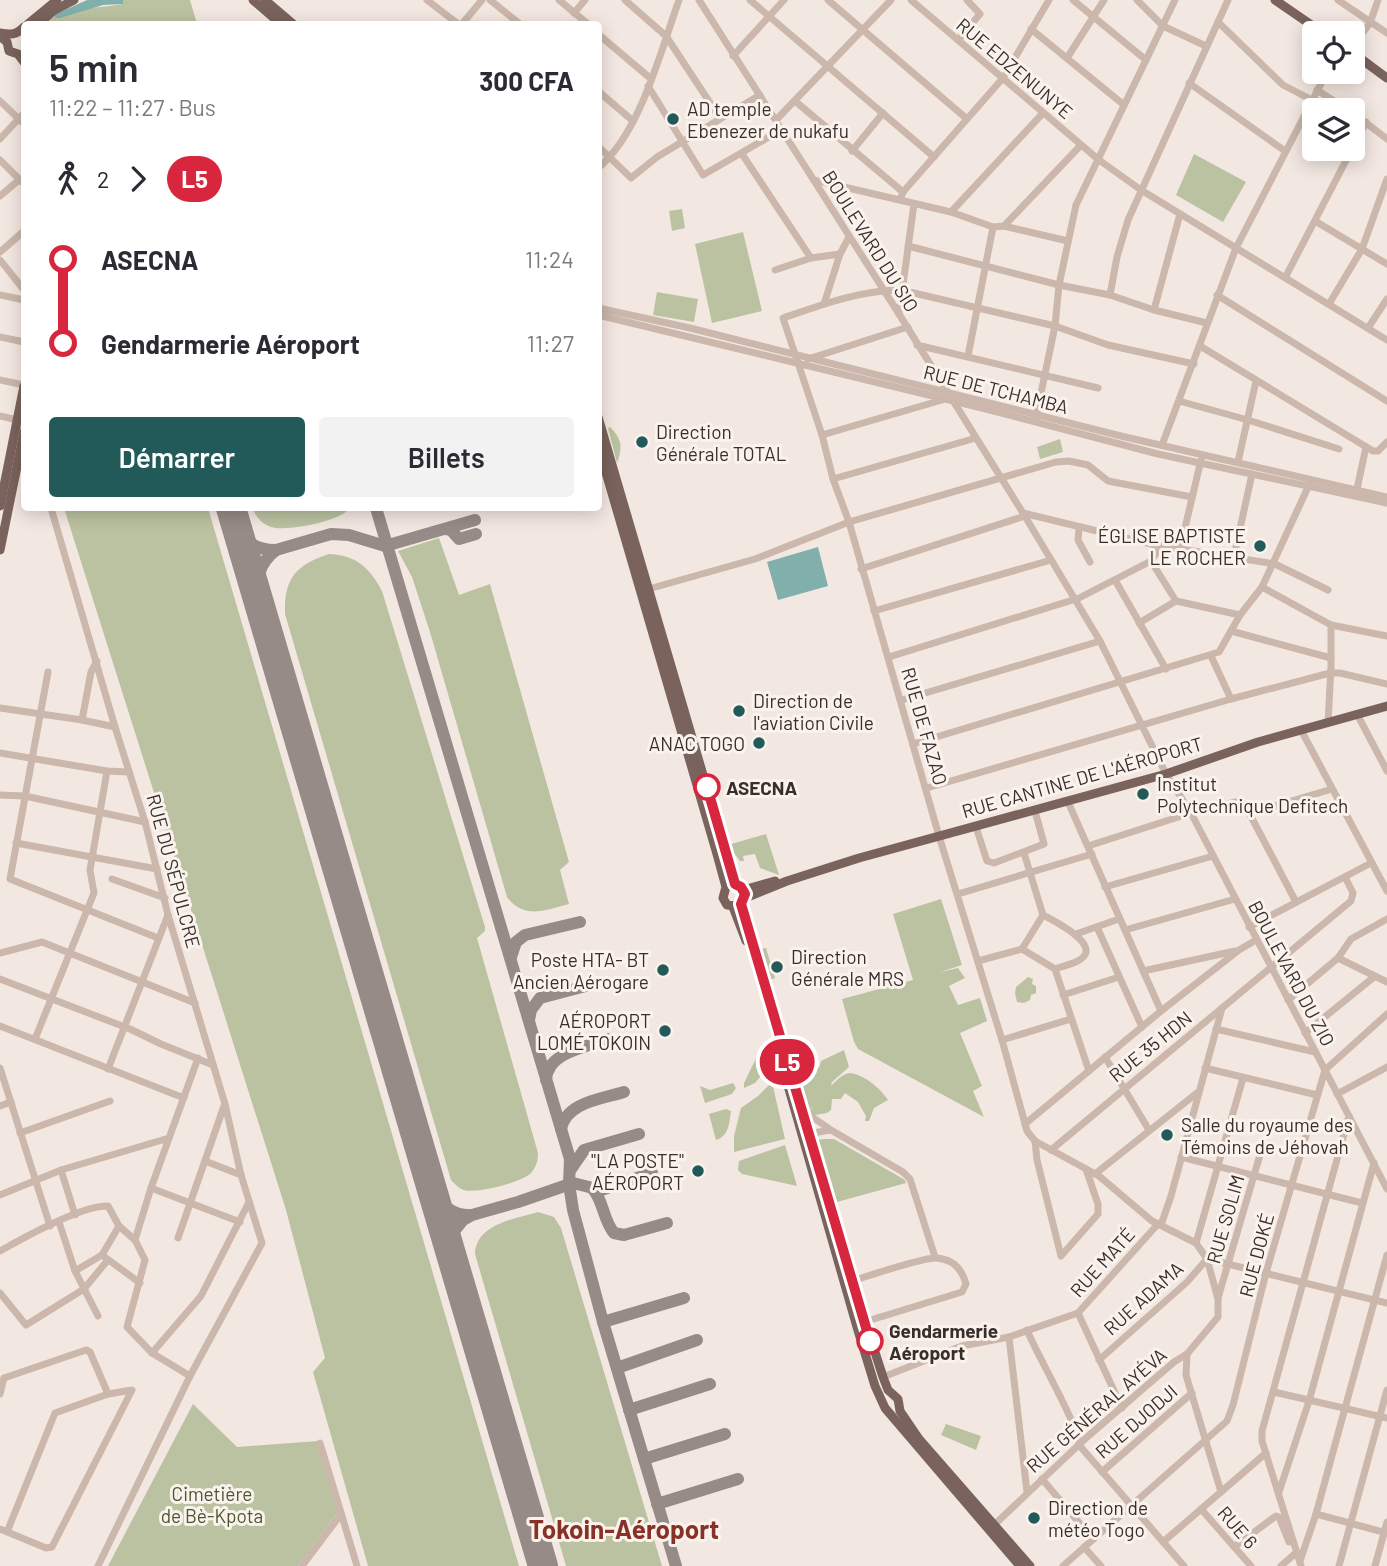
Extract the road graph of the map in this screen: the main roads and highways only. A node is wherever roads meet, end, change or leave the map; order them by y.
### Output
1 (74, 0) edge
2 (253, 0) edge
3 (1266, 0) edge
4 (1275, 0) edge
5 (58, 3) edge
6 (269, 4) edge
7 (32, 21) edge
8 (41, 21) edge
9 (279, 21) edge
10 (289, 21) edge
11 (1306, 21) edge
12 (1302, 24) edge
13 (14, 33) edge
14 (21, 55) edge
15 (1365, 62) edge
16 (1365, 68) edge
17 (1387, 78) edge
18 (1387, 84) edge
19 (21, 400) edge
20 (602, 432) edge
21 (21, 447) edge
22 (602, 457) edge
23 (5, 458) edge
24 (1, 501) edge
25 (0, 550) edge
26 (645, 590) junction
27 (1387, 706) edge
28 (737, 895) junction
29 (1020, 1566) edge
30 (1030, 1566) edge

1 - 5 main road
2 - 6 main road
3 - 12 main road
4 - 11 main road
5 - 7 main road
5 - 8 main road
6 - 9 main road
6 - 10 main road
13 - 14 main road
15 - 17 main road
16 - 18 main road
19 - 23 main road
20 - 26 main road
21 - 25 main road
22 - 26 main road
23 - 24 main road
26 - 28 main road
27 - 28 main road, RUE CANTINE DE L'AÉROPORT
28 - 29 main road
28 - 30 main road

